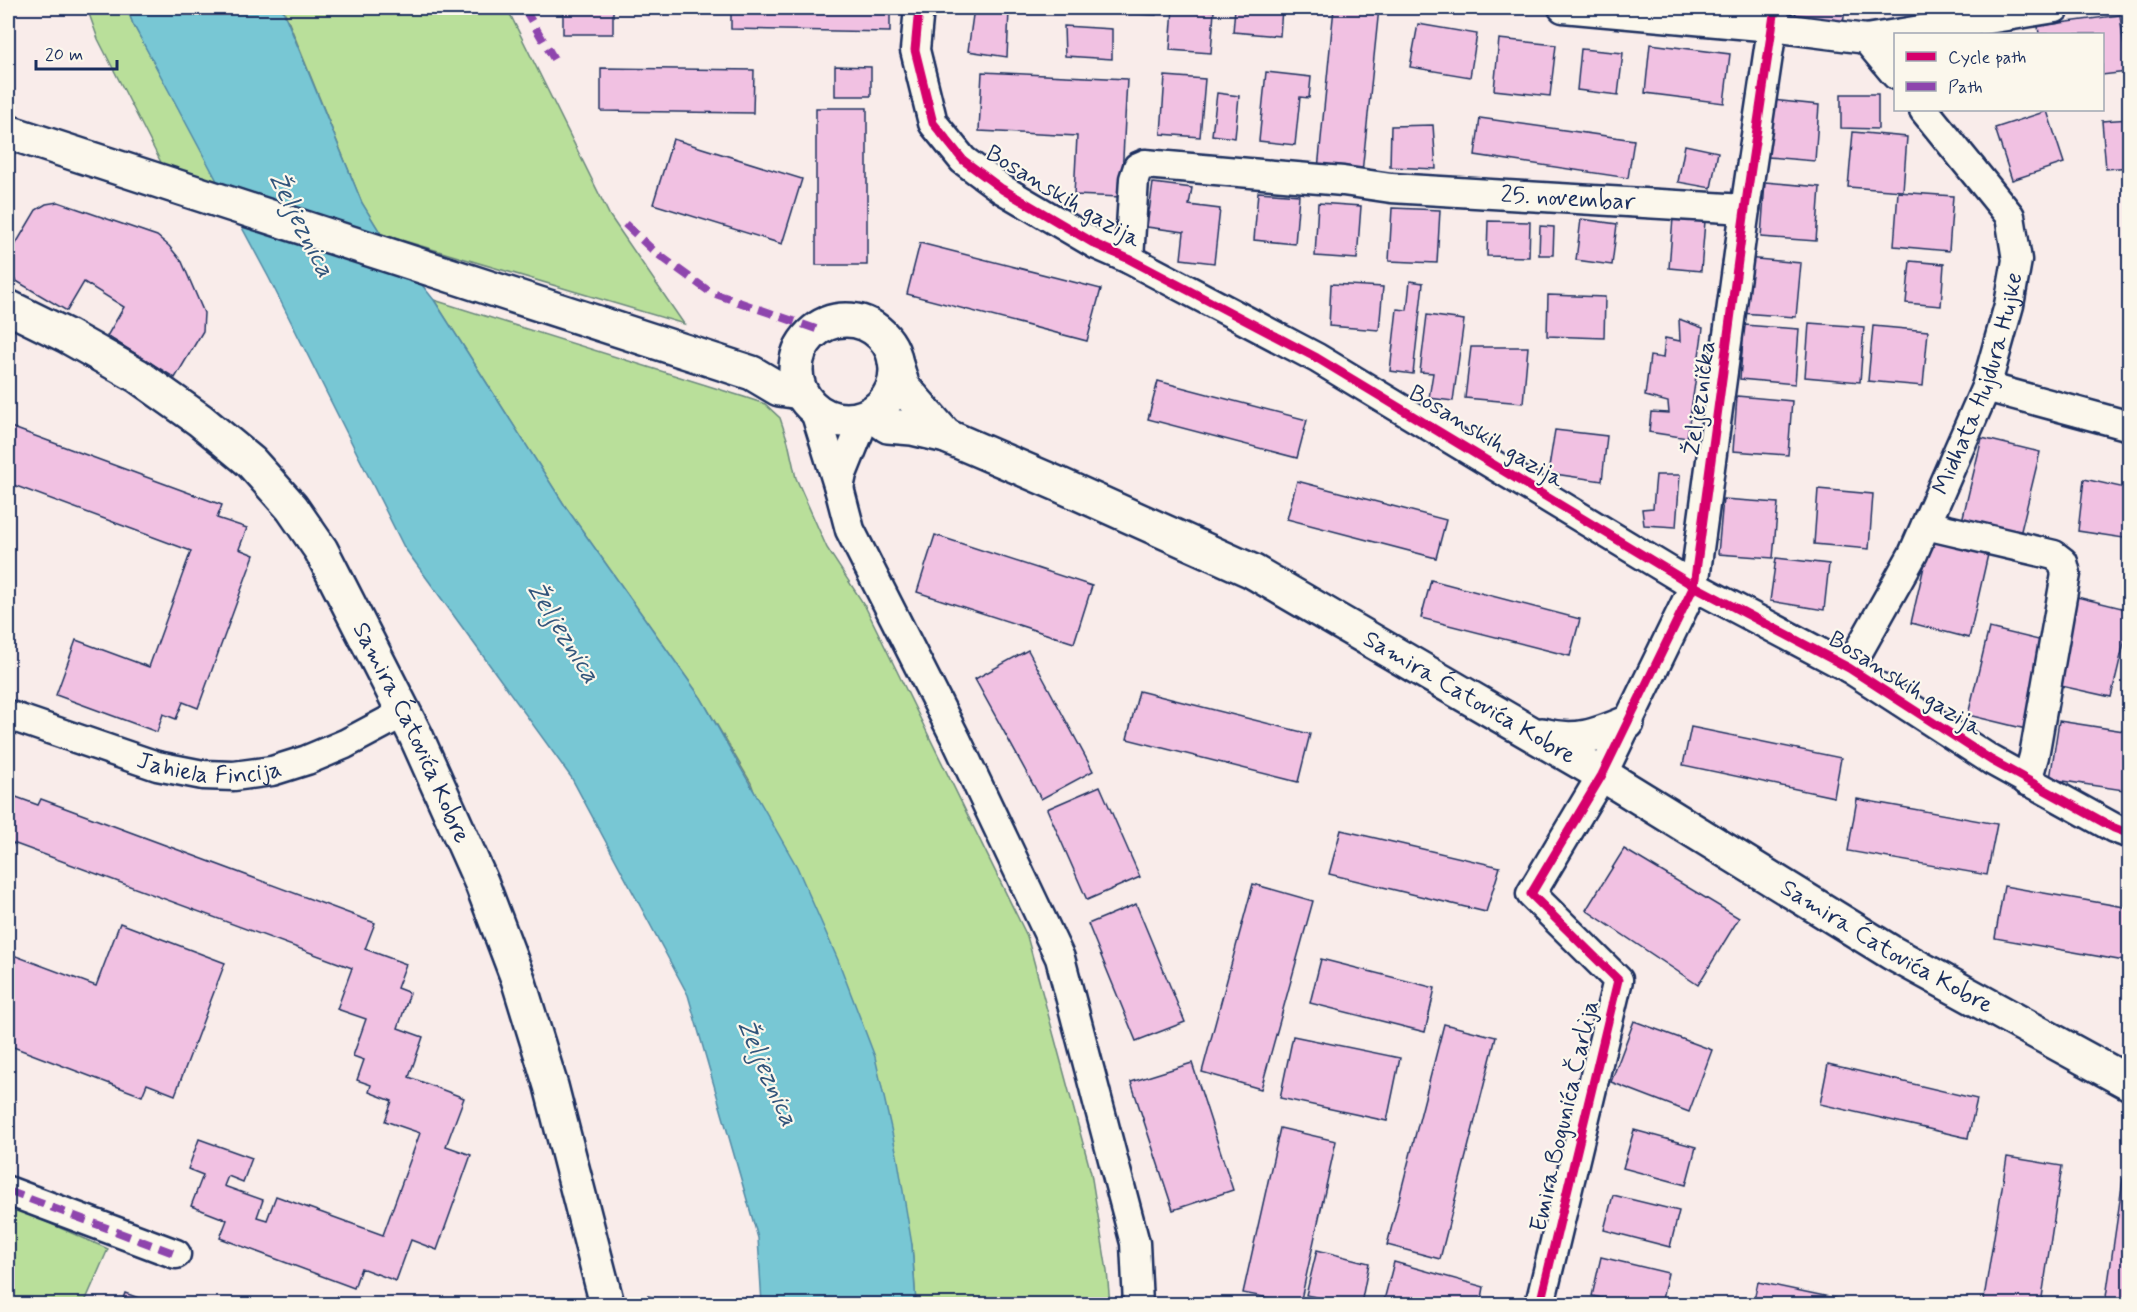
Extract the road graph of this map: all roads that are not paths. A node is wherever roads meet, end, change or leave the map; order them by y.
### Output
1 (919, 8) edge
2 (1563, 8) edge
3 (2055, 8) edge
4 (1773, 17) edge
5 (1903, 33) edge
6 (1894, 34) edge
7 (1866, 39) junction
8 (1894, 73) edge
9 (1925, 111) edge
10 (8, 132) edge
11 (1745, 209) junction
12 (1129, 259) junction
13 (8, 307) edge
14 (810, 335) junction
15 (895, 361) junction
16 (748, 372) junction
17 (1986, 387) junction
18 (808, 401) junction
19 (868, 415) junction
20 (2130, 426) edge
21 (946, 436) junction
22 (839, 488) junction
23 (1926, 525) junction
24 (1694, 586) junction
25 (1849, 668) junction
26 (405, 712) junction
27 (8, 715) edge
28 (1627, 723) junction
29 (1528, 731) junction
30 (1602, 775) junction
31 (2027, 781) junction
32 (2130, 834) edge
33 (2130, 1083) edge
34 (8, 1191) edge
35 (176, 1254) dead end
36 (607, 1305) edge
37 (1138, 1305) edge
38 (1540, 1305) edge

1 - 12 street, Bosanskih gazija
2 - 4 street
3 - 5 street
4 - 7 street
4 - 11 street, Željeznička
6 - 7 street
7 - 8 street
9 - 17 street, Midhata Hujdura Hujke
10 - 16 main road
11 - 12 street, 25. novembar
11 - 24 street, Željeznička
12 - 24 street, Bosanskih gazija
13 - 26 main road, Samira Ćatovića Kobre
14 - 15 main road
14 - 16 main road
14 - 18 main road
15 - 19 main road
15 - 21 main road
16 - 18 main road
17 - 20 street
17 - 23 street, Midhata Hujdura Hujke
18 - 19 main road
18 - 22 street
19 - 21 main road, Samira Ćatovića Kobre
19 - 22 street
21 - 29 main road, Samira Ćatovića Kobre
22 - 37 street
23 - 25 street, Midhata Hujdura Hujke
23 - 31 street
24 - 25 street, Bosanskih gazija
24 - 28 street, Željeznička
25 - 31 street, Bosanskih gazija
26 - 27 street, Jahiela Fincija
26 - 36 main road, Samira Ćatovića Kobre
28 - 29 main road
28 - 30 street, Željeznička
29 - 30 main road, Samira Ćatovića Kobre
30 - 33 main road, Samira Ćatovića Kobre
30 - 38 street, Emira Bogunića Čarlija
31 - 32 street, Bosanskih gazija
34 - 35 street

